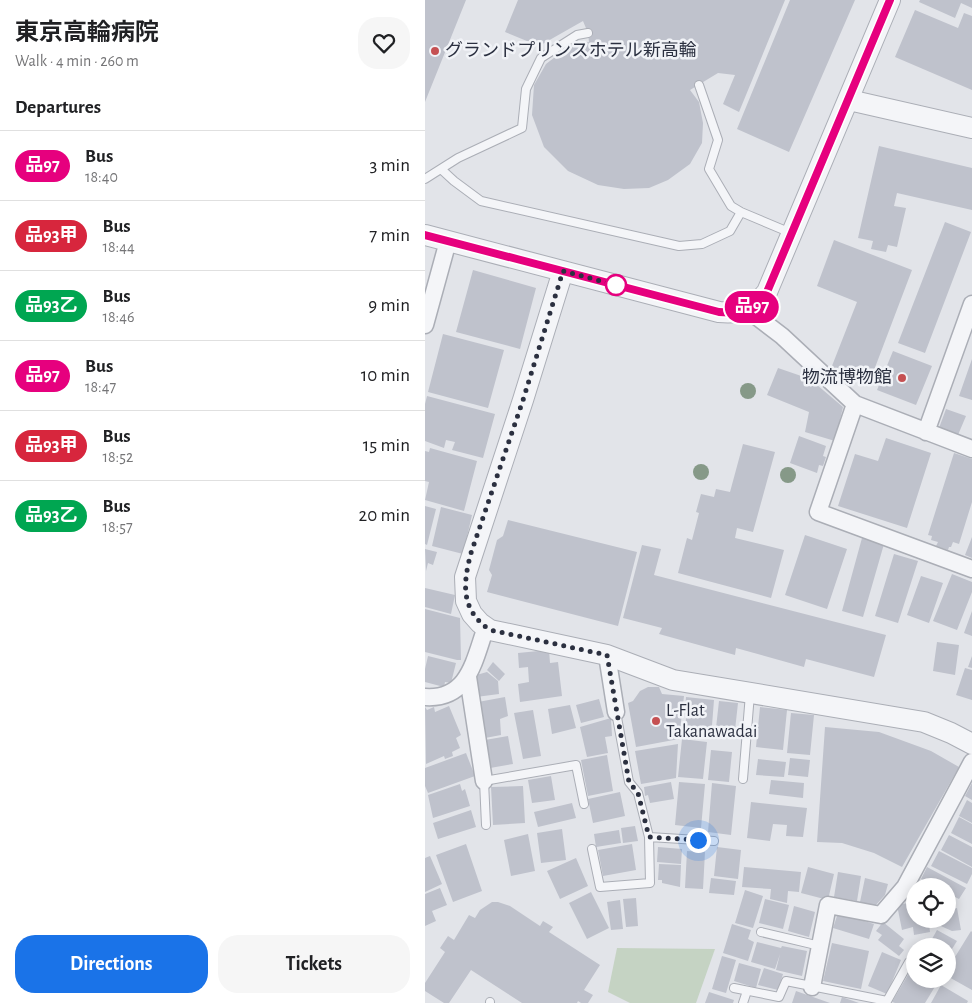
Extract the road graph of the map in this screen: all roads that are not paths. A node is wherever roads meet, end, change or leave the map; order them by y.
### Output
1 (890, 0) edge
2 (588, 33) dead end
3 (699, 84) dead end
4 (849, 100) junction
5 (972, 128) edge
6 (441, 169) junction
7 (425, 179) edge
8 (741, 212) junction
9 (792, 233) junction
10 (425, 235) edge
11 (448, 241) junction
12 (563, 271) junction
13 (972, 304) edge
14 (748, 310) junction
15 (425, 325) edge
16 (855, 404) junction
17 (926, 432) junction
18 (972, 449) edge
19 (972, 569) edge
20 (485, 627) junction
21 (607, 655) junction
22 (468, 677) junction
23 (750, 694) junction
24 (425, 697) edge
25 (617, 712) joint
26 (972, 744) edge
27 (972, 762) edge
28 (743, 779) dead end
29 (484, 781) junction
30 (584, 804) dead end
31 (487, 825) dead end
32 (649, 837) junction
33 (714, 841) dead end
34 (593, 849) dead end
35 (761, 932) dead end
36 (820, 946) junction
37 (906, 967) edge
38 (812, 987) junction
39 (734, 988) dead end
40 (747, 991) junction
41 (743, 1003) edge

1 - 4 street
2 - 6 lane
3 - 8 lane
4 - 5 street
4 - 9 street
6 - 7 lane
6 - 8 lane
8 - 9 lane
9 - 14 street
10 - 11 street
11 - 12 street
11 - 15 street
12 - 14 street
12 - 20 street
13 - 17 street
14 - 16 street
16 - 17 street
16 - 19 street
17 - 18 street
20 - 21 street
20 - 22 street
21 - 23 street
21 - 25 street
22 - 24 street
22 - 29 street
23 - 26 street
23 - 28 lane
25 - 32 lane
27 - 36 street
29 - 30 lane
29 - 31 lane
32 - 33 lane
32 - 34 lane
35 - 36 lane
36 - 38 street
37 - 38 lane
38 - 40 lane
39 - 40 lane
40 - 41 lane

